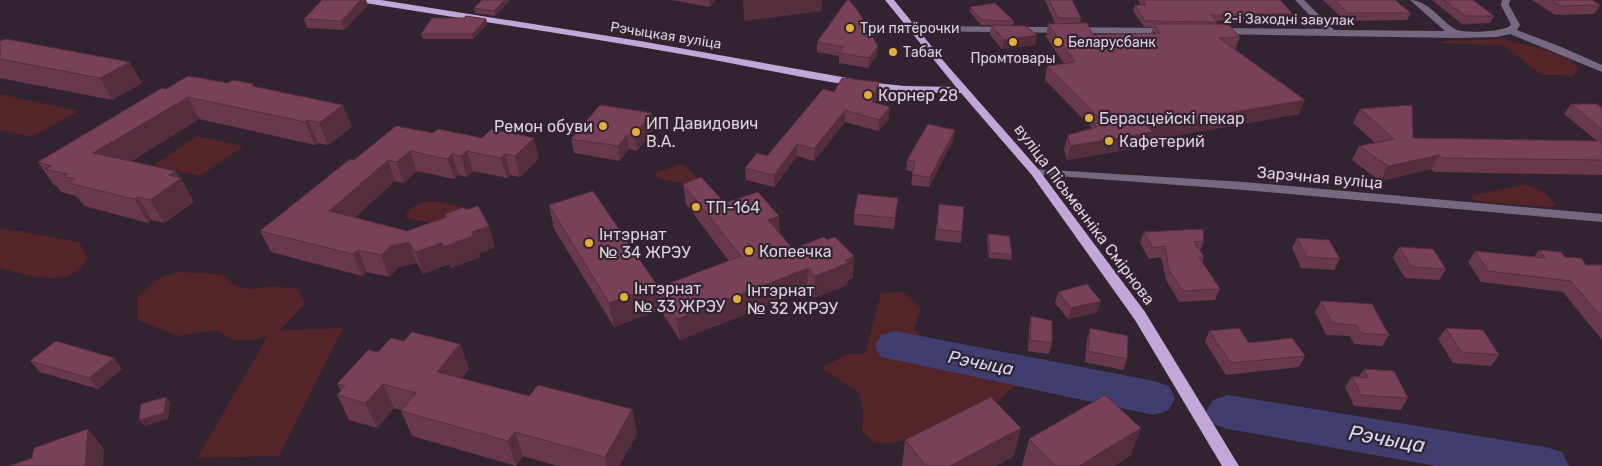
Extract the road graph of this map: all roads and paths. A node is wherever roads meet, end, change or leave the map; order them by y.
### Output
1 (366, 0) edge
2 (889, 0) edge
3 (1299, 0) edge
4 (1414, 0) edge
5 (1506, 0) edge
6 (911, 29) junction
7 (1174, 31) edge
8 (1204, 31) edge
9 (1511, 31) junction
10 (1332, 33) junction
11 (1456, 35) junction
12 (1602, 69) edge
13 (963, 90) junction
14 (1035, 172) junction
15 (1602, 218) edge
16 (1231, 466) edge

1 - 13 main road, Рэчыцкая вуліца
2 - 6 main road, вуліца Пісьменніка Смірнова
3 - 10 street
4 - 11 street
5 - 9 street
6 - 7 street
6 - 13 main road, вуліца Пісьменніка Смірнова
8 - 10 street, 2-і Заходні завулак
9 - 11 street, 2-і Заходні завулак
9 - 12 street
10 - 11 street, 2-і Заходні завулак
13 - 14 main road, вуліца Пісьменніка Смірнова
14 - 15 street, Зарэчная вуліца
14 - 16 main road, вуліца Пісьменніка Смірнова

